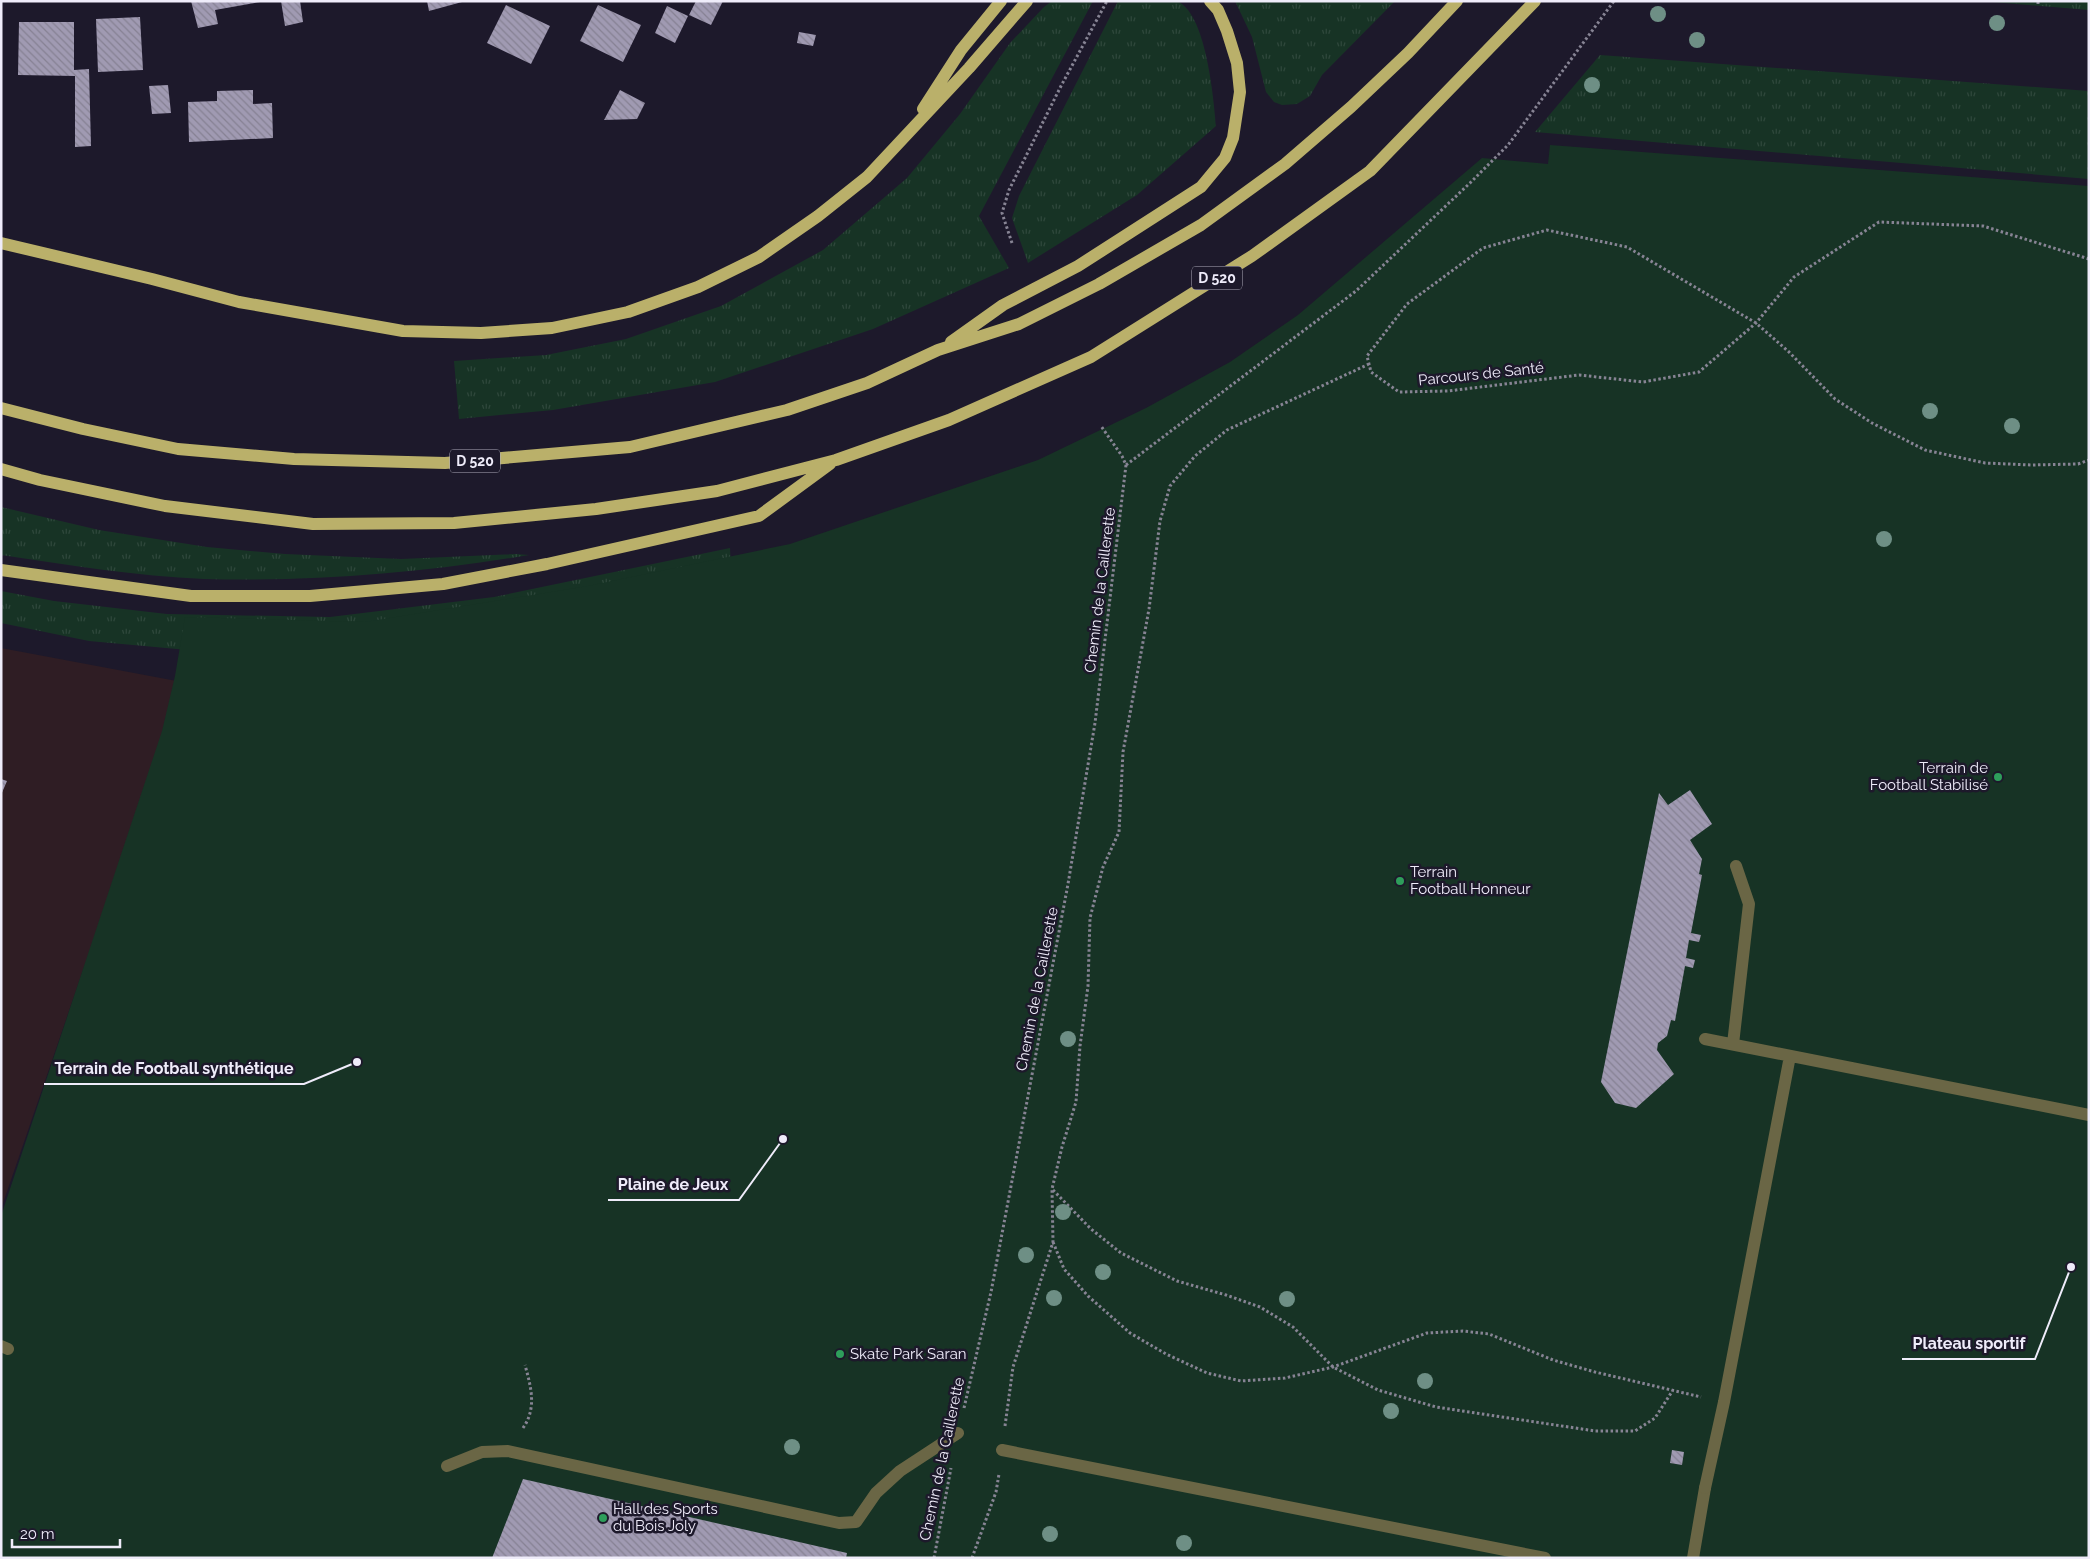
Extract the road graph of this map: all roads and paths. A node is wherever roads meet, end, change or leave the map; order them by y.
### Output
1 (1001, 1) edge
2 (1028, 1) edge
3 (1107, 1) edge
4 (1210, 1) edge
5 (1457, 1) edge
6 (1535, 1) edge
7 (1614, 1) edge
8 (904, 138) junction
9 (1, 243) edge
10 (1012, 243) dead end
11 (2089, 259) edge
12 (1756, 323) junction
13 (938, 350) junction
14 (1369, 364) junction
15 (1, 408) edge
16 (1101, 426) dead end
17 (836, 460) junction
18 (2089, 460) edge
19 (1126, 465) junction
20 (1, 469) edge
21 (1, 570) edge
22 (1736, 866) dead end
23 (1705, 1038) dead end
24 (1733, 1044) junction
25 (1790, 1056) junction
26 (2089, 1115) edge
27 (1052, 1189) junction
28 (1053, 1242) junction
29 (524, 1365) dead end
30 (1333, 1367) junction
31 (1012, 1377) dead end
32 (1673, 1390) junction
33 (1724, 1402) junction
34 (958, 1434) junction
35 (1002, 1450) dead end
36 (508, 1451) junction
37 (447, 1466) dead end
38 (934, 1558) edge
39 (1545, 1558) edge
40 (1694, 1558) edge

1 - 8 main road
2 - 8 main road
3 - 10 path
4 - 13 main road
5 - 13 main road, D 520
6 - 17 main road, D 520
7 - 19 path
8 - 9 main road
11 - 12 path, Parcours de Santé
12 - 14 path, Parcours de Santé
12 - 14 path
12 - 18 path
13 - 15 main road, D 520
14 - 27 path
16 - 19 path
17 - 20 main road, D 520
17 - 21 main road
19 - 34 path, Chemin de la Caillerette
22 - 24 street
23 - 24 street
24 - 25 street
25 - 26 street
25 - 33 street
27 - 28 path
27 - 30 path
28 - 30 path
28 - 31 path
29 - 36 path
30 - 32 path
30 - 32 path
32 - 33 path
33 - 40 street
34 - 36 street
34 - 38 path, Chemin de la Caillerette
35 - 39 street
36 - 37 street

